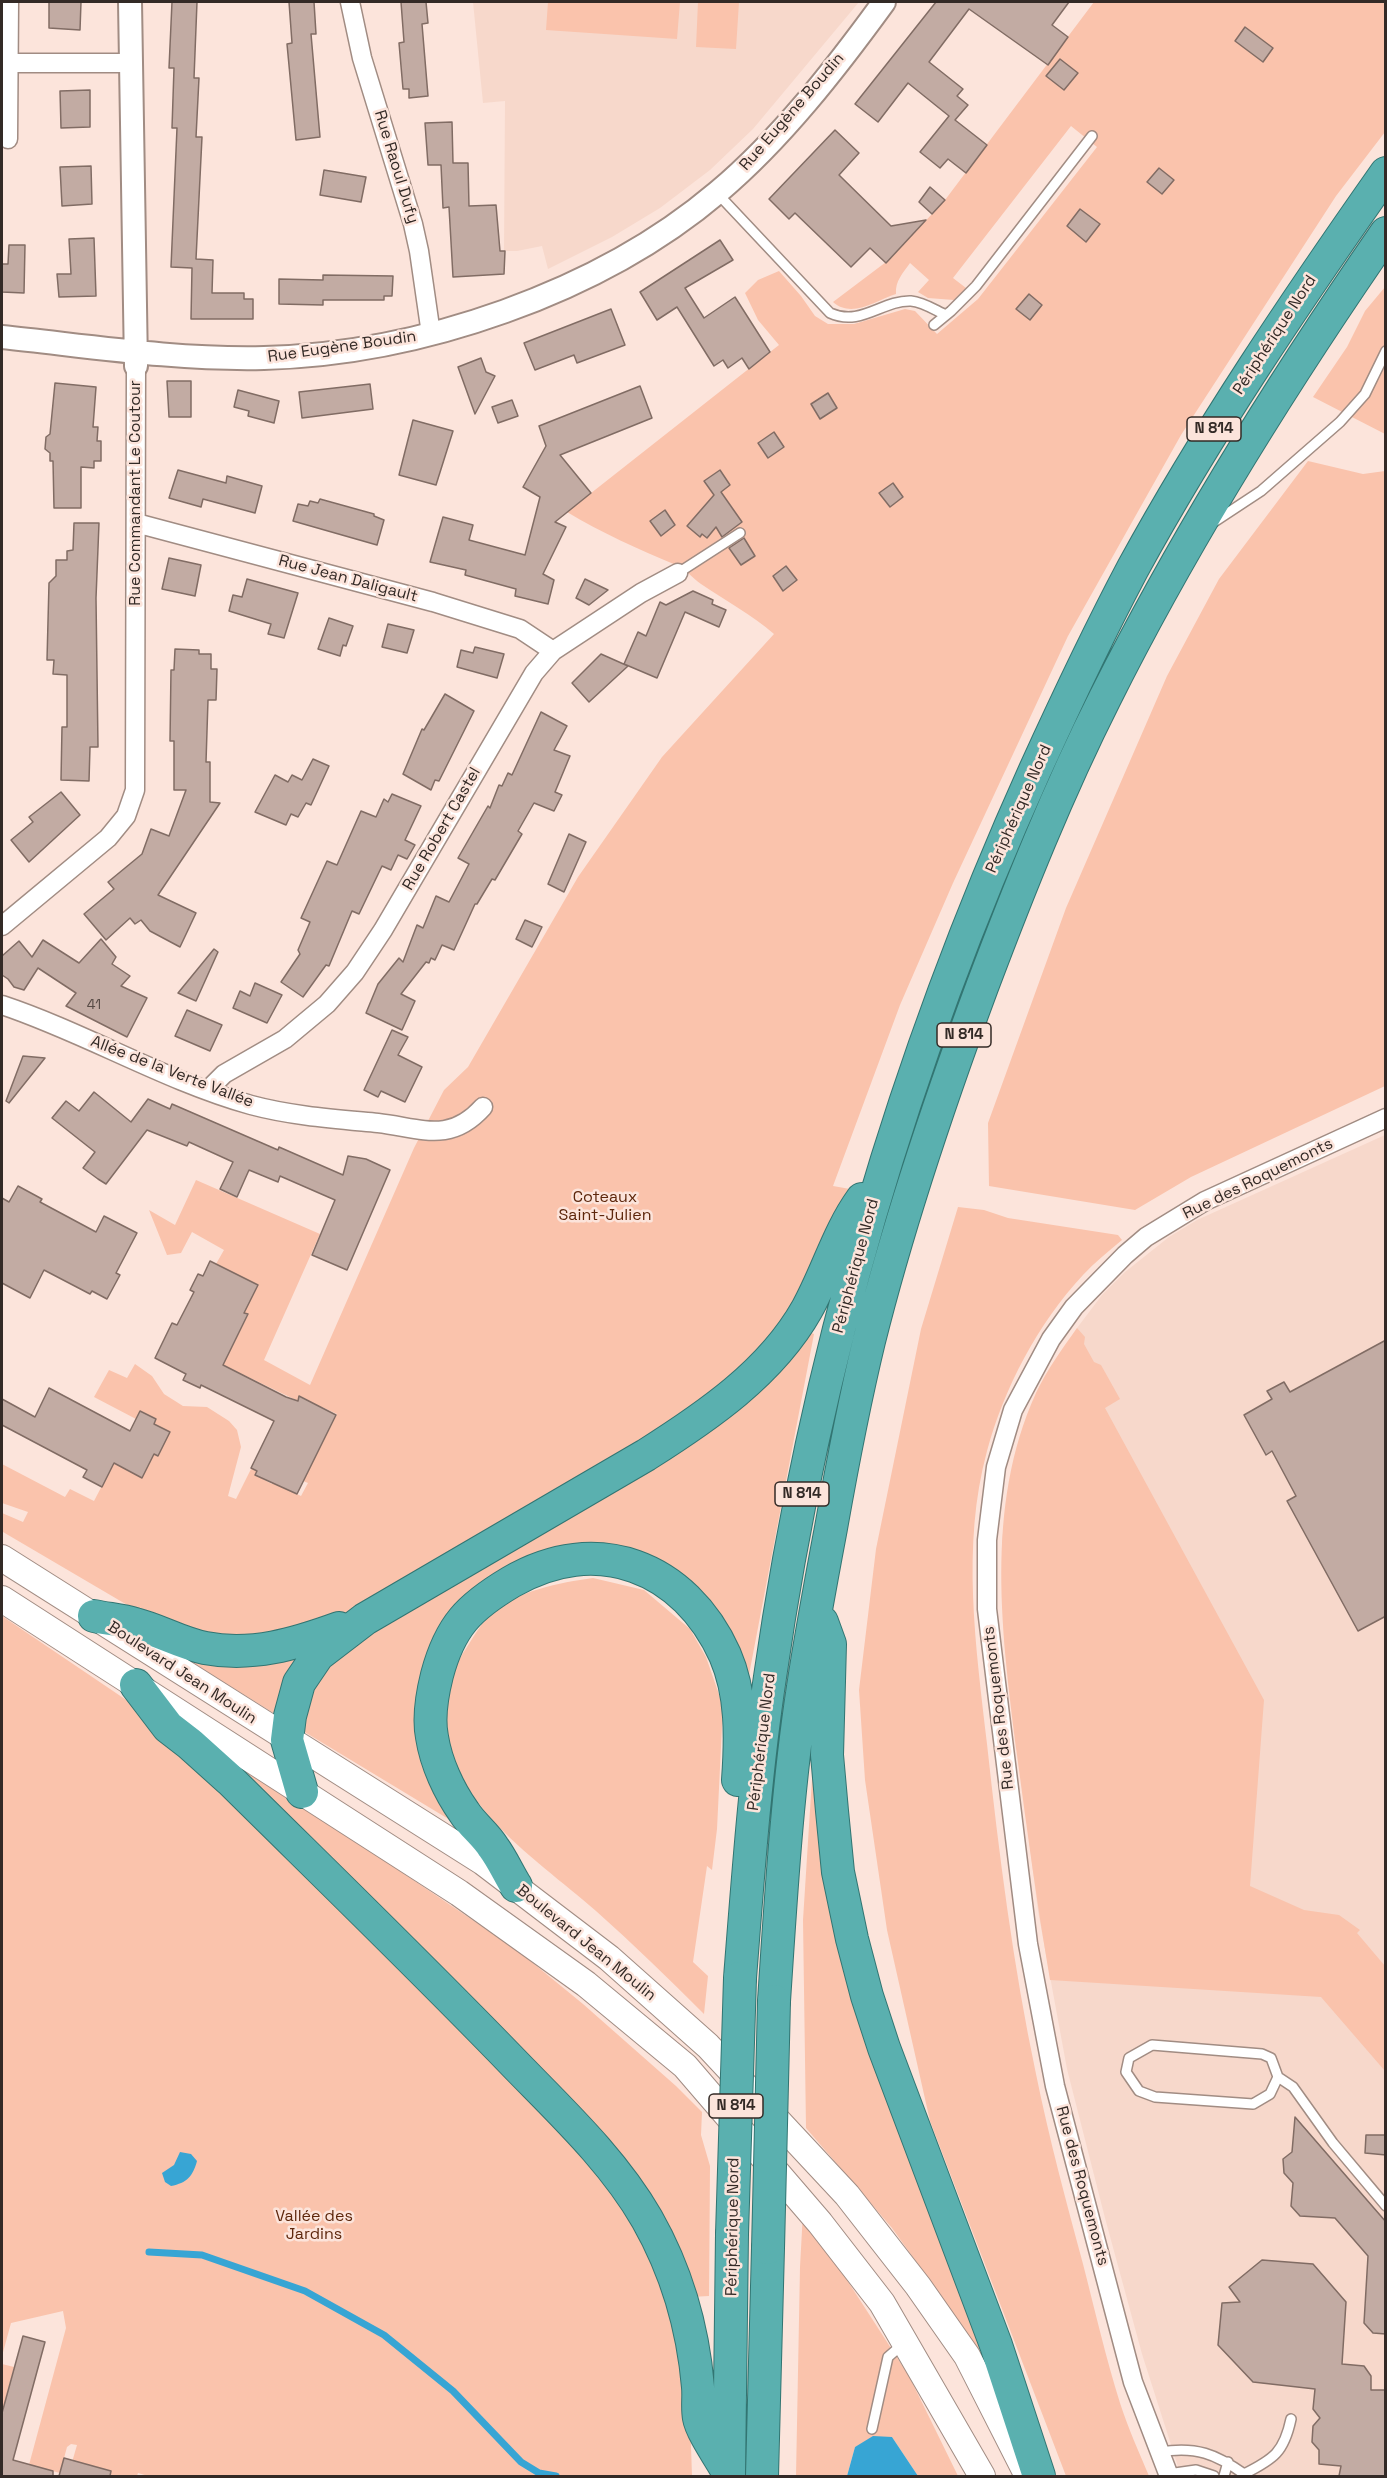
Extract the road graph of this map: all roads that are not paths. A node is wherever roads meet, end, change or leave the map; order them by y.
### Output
1 (9, 2) edge
2 (130, 2) edge
3 (350, 2) edge
4 (884, 2) edge
5 (9, 63) junction
6 (130, 63) junction
7 (1092, 136) dead end
8 (8, 139) dead end
9 (1386, 173) edge
10 (717, 193) junction
11 (1386, 233) edge
12 (946, 315) junction
13 (934, 325) dead end
14 (431, 334) junction
15 (2, 337) edge
16 (1386, 351) edge
17 (136, 358) junction
18 (136, 523) junction
19 (740, 533) dead end
20 (1194, 535) junction
21 (678, 573) joint
22 (553, 651) junction
23 (2, 926) edge
24 (2, 1005) edge
25 (208, 1090) junction
26 (483, 1107) dead end
27 (1386, 1118) edge
28 (882, 1172) junction
29 (2, 1558) edge
30 (2, 1599) edge
31 (816, 1607) junction
32 (94, 1616) junction
33 (365, 1619) junction
34 (136, 1685) junction
35 (287, 1740) junction
36 (302, 1792) junction
37 (753, 1822) junction
38 (516, 1886) junction
39 (1278, 2077) junction
40 (1386, 2206) edge
41 (905, 2342) junction
42 (1291, 2419) dead end
43 (872, 2429) dead end
44 (1160, 2452) junction
45 (1228, 2462) junction
46 (729, 2475) edge
47 (1169, 2475) edge
48 (762, 2476) edge
49 (982, 2476) edge
50 (1028, 2476) edge
51 (1040, 2476) edge
52 (1214, 2476) edge
53 (1224, 2476) edge

1 - 5 street
2 - 6 street, Rue Commandant Le Coutour
3 - 14 street, Rue Raoul Dufy
4 - 10 street, Rue Eugène Boudin
5 - 6 street
5 - 8 street
6 - 17 street, Rue Commandant Le Coutour
7 - 12 lane
9 - 28 highway, Périphérique Nord / N 814
10 - 12 lane
10 - 14 street, Rue Eugène Boudin
11 - 20 highway, Périphérique Nord / N 814
12 - 13 lane
14 - 17 street, Rue Eugène Boudin
15 - 17 street, Rue Eugène Boudin
16 - 20 lane
17 - 18 street, Rue Commandant Le Coutour
18 - 22 street, Rue Jean Daligault
18 - 23 street, Rue Commandant Le Coutour
19 - 21 lane
20 - 31 highway, Périphérique Nord / N 814
21 - 22 street, Rue Robert Castel
22 - 25 street, Rue Robert Castel
24 - 25 street, Allée de la Verte Vallée
25 - 26 street, Allée de la Verte Vallée
27 - 44 street, Rue des Roquemonts
28 - 33 highway
28 - 37 highway, Périphérique Nord / N 814
29 - 32 main road, Boulevard Jean Moulin
30 - 34 main road, Boulevard Jean Moulin
31 - 48 highway, Périphérique Nord / N 814, bridge
31 - 51 highway
32 - 33 highway
32 - 35 main road, Boulevard Jean Moulin
33 - 35 highway
34 - 36 main road, Boulevard Jean Moulin
34 - 46 highway
35 - 36 highway
35 - 38 main road, Boulevard Jean Moulin
36 - 41 main road, Boulevard Jean Moulin
37 - 38 highway
37 - 46 highway, Périphérique Nord / N 814, bridge
38 - 50 main road, Boulevard Jean Moulin
39 - 39 lane
39 - 40 lane
41 - 43 lane
41 - 49 main road, Boulevard Jean Moulin
42 - 45 lane
44 - 45 lane
44 - 47 street, Rue des Roquemonts
45 - 53 lane
47 - 52 lane

